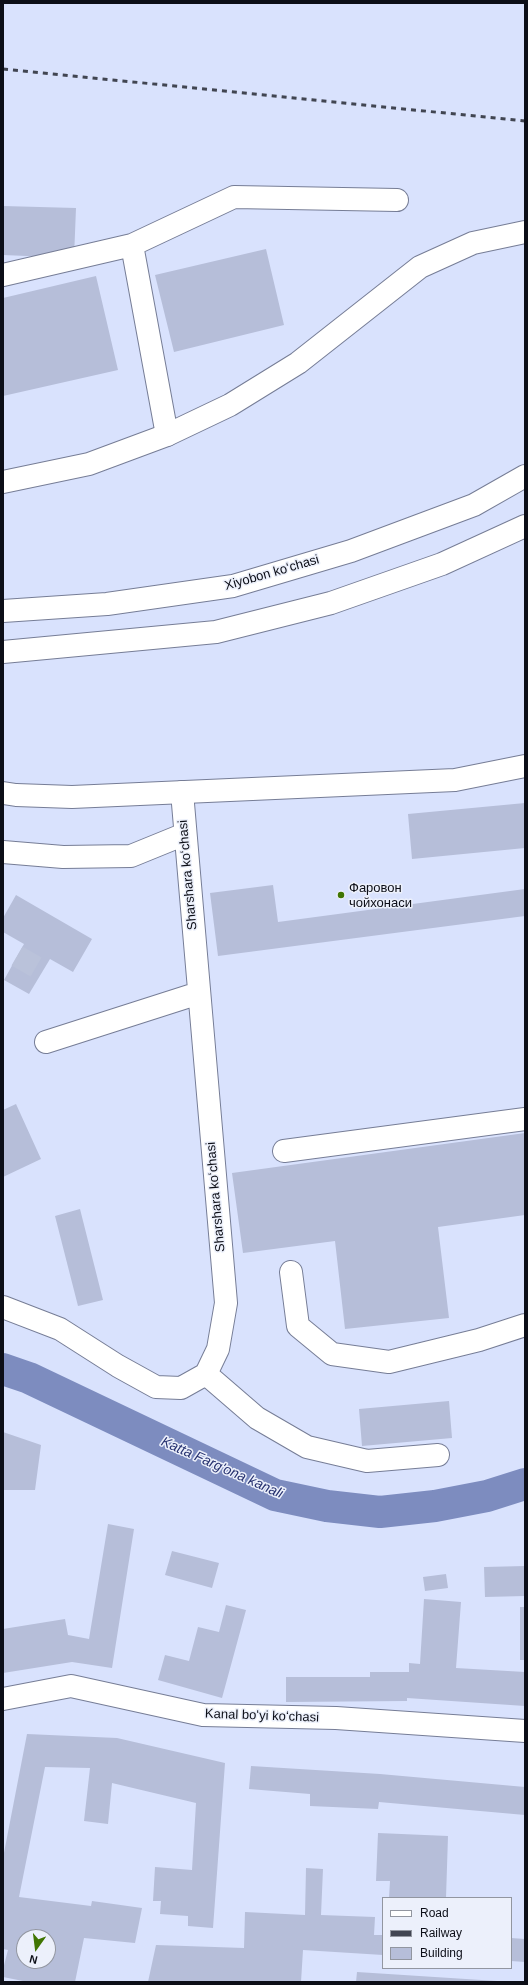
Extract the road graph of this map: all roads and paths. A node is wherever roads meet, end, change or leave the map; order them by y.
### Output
1 (397, 200) dead end
2 (525, 232) edge
3 (132, 245) junction
4 (3, 274) edge
5 (167, 435) junction
6 (525, 476) edge
7 (3, 482) edge
8 (525, 526) edge
9 (3, 611) edge
10 (3, 652) edge
11 (525, 766) edge
12 (182, 792) junction
13 (3, 793) edge
14 (185, 834) junction
15 (3, 852) edge
16 (198, 993) junction
17 (46, 1042) dead end
18 (525, 1119) edge
19 (284, 1151) dead end
20 (292, 1272) dead end
21 (3, 1307) edge
22 (525, 1325) edge
23 (206, 1374) junction
24 (438, 1455) dead end
25 (3, 1699) edge
26 (525, 1731) edge

1 - 3 main road
2 - 5 main road
3 - 4 main road
3 - 5 main road
5 - 7 main road
6 - 9 main road, Xiyobon koʻchasi
8 - 10 main road
11 - 12 main road
12 - 13 main road
12 - 14 main road, Sharshara koʻchasi
14 - 15 main road
14 - 16 main road, Sharshara koʻchasi
16 - 17 main road
16 - 23 main road, Sharshara koʻchasi
18 - 19 main road
20 - 22 main road
21 - 23 main road
23 - 24 main road
25 - 26 main road, Kanal boʻyi koʻchasi

